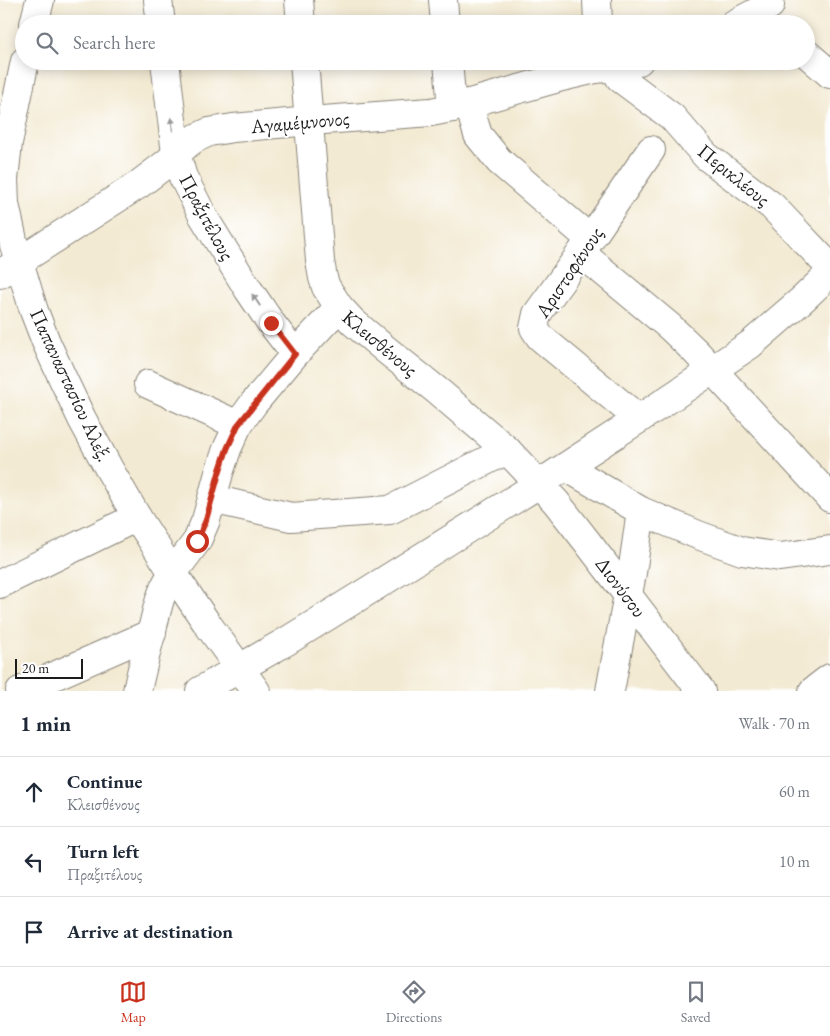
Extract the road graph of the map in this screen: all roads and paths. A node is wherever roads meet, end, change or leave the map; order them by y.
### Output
1 (40, 0) edge
2 (158, 0) edge
3 (299, 0) edge
4 (443, 0) edge
5 (597, 0) edge
6 (772, 10) edge
7 (36, 15) edge
8 (160, 15) edge
9 (300, 15) edge
10 (444, 15) edge
11 (598, 15) edge
12 (758, 15) edge
13 (815, 61) edge
14 (22, 70) edge
15 (166, 70) edge
16 (305, 70) edge
17 (450, 70) edge
18 (592, 70) edge
19 (621, 70) edge
20 (830, 74) edge
21 (460, 105) junction
22 (310, 120) junction
23 (651, 150) dead end
24 (176, 154) junction
25 (3, 212) edge
26 (586, 246) junction
27 (830, 267) edge
28 (9, 269) edge
29 (830, 273) edge
30 (339, 307) junction
31 (295, 354) junction
32 (717, 373) junction
33 (148, 384) dead end
34 (639, 420) junction
35 (238, 425) junction
36 (507, 450) junction
37 (566, 467) junction
38 (540, 484) junction
39 (212, 498) junction
40 (830, 498) edge
41 (641, 511) junction
42 (138, 517) junction
43 (830, 550) edge
44 (173, 572) junction
45 (0, 584) edge
46 (628, 596) junction
47 (152, 633) junction
48 (240, 668) junction
49 (830, 678) edge
50 (26, 690) edge
51 (137, 691) edge
52 (200, 691) edge
53 (256, 691) edge
54 (610, 691) edge
55 (701, 691) edge
56 (813, 691) edge

1 - 7 street
2 - 8 street
3 - 9 street
4 - 10 street
5 - 11 street
6 - 12 street
13 - 20 street
14 - 25 street, Παπαναστασίου Αλεξ.
24 -> 15 street, Πραξιτέλους
16 - 22 street
17 - 21 street
18 - 21 street, Αγαμέμνονος
19 - 27 street, Περικλέους
21 - 22 street, Αγαμέμνονος
21 - 26 street
22 - 24 street, Αγαμέμνονος
22 - 30 street
23 - 26 street, Αριστοφάνους
24 - 28 street, Αγαμέμνονος
31 -> 24 street, Πραξιτέλους
25 - 28 street, Παπαναστασίου Αλεξ.
26 - 32 street
26 - 34 street, Αριστοφάνους
28 - 42 street, Παπαναστασίου Αλεξ.
29 - 32 street
30 - 31 street, Κλεισθένους
30 - 36 street, Κλεισθένους
31 - 35 street, Κλεισθένους
32 - 34 street
32 - 40 street
33 - 35 street
34 - 37 street
35 - 39 street, Κλεισθένους
36 - 38 street, Κλεισθένους
36 - 39 street
37 - 38 street
37 - 41 street
38 - 46 street, Διονύσου
38 - 48 street
39 - 44 street, Κλεισθένους
41 - 43 street
41 - 46 street
42 - 44 street, Παπαναστασίου Αλεξ.
42 - 45 street
44 - 47 street
44 - 48 street, Παπαναστασίου Αλεξ.
46 - 54 street
46 - 55 street, Διονύσου
47 - 50 street
47 - 51 street
48 - 52 street
48 - 53 street, Παπαναστασίου Αλεξ.
49 - 56 street

